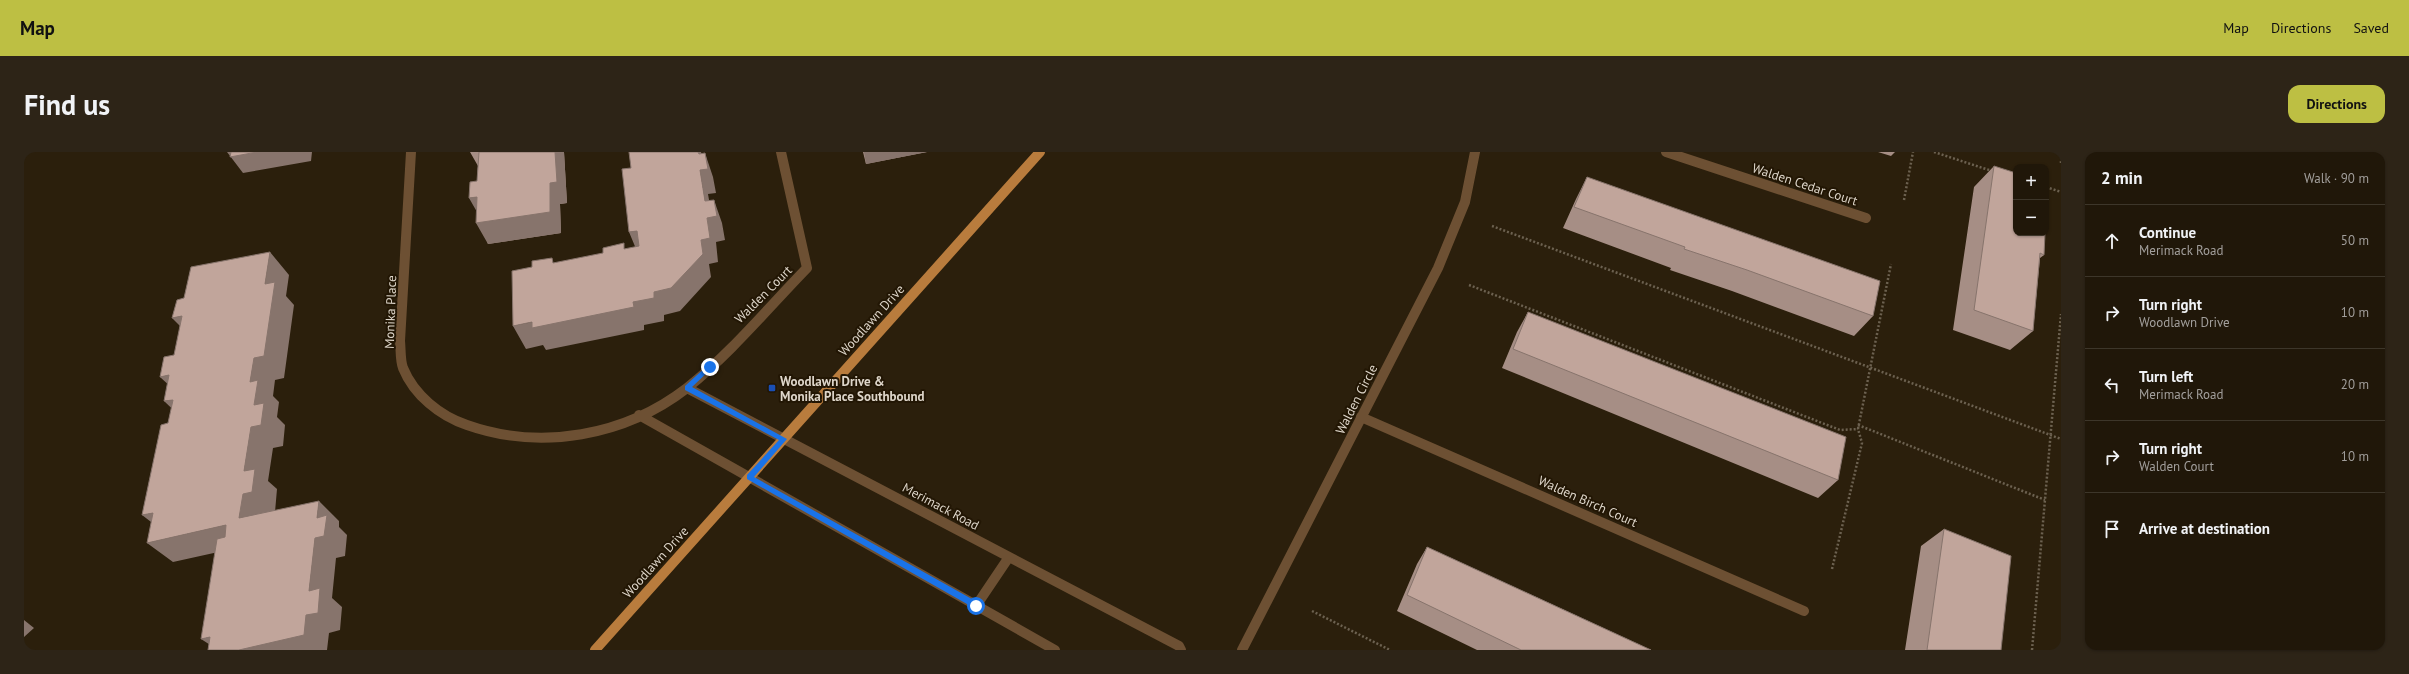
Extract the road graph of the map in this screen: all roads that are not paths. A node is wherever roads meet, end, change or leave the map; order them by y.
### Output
1 (411, 152) edge
2 (781, 152) edge
3 (1040, 152) edge
4 (1475, 152) edge
5 (1666, 152) edge
6 (1866, 218) dead end
7 (687, 388) junction
8 (668, 401) joint
9 (639, 415) junction
10 (1361, 417) junction
11 (784, 439) junction
12 (750, 477) junction
13 (1009, 557) junction
14 (976, 606) junction
15 (1804, 611) dead end
16 (595, 650) edge
17 (1055, 650) edge
18 (1182, 650) edge
19 (1242, 650) edge

1 - 9 street, Monika Place
2 - 7 street, Walden Court
3 - 11 main road, Woodlawn Drive
4 - 10 street, Walden Circle
5 - 6 street, Walden Cedar Court
7 - 8 street, Walden Court
7 - 11 street, Merimack Road
8 - 9 street, Monika Place
9 - 12 street
10 - 15 street, Walden Birch Court
10 - 19 street, Walden Circle
11 - 12 main road, Woodlawn Drive
11 - 13 street, Merimack Road
12 - 14 street
12 - 16 main road, Woodlawn Drive
13 - 14 street
13 - 18 street, Merimack Road
14 - 17 street

